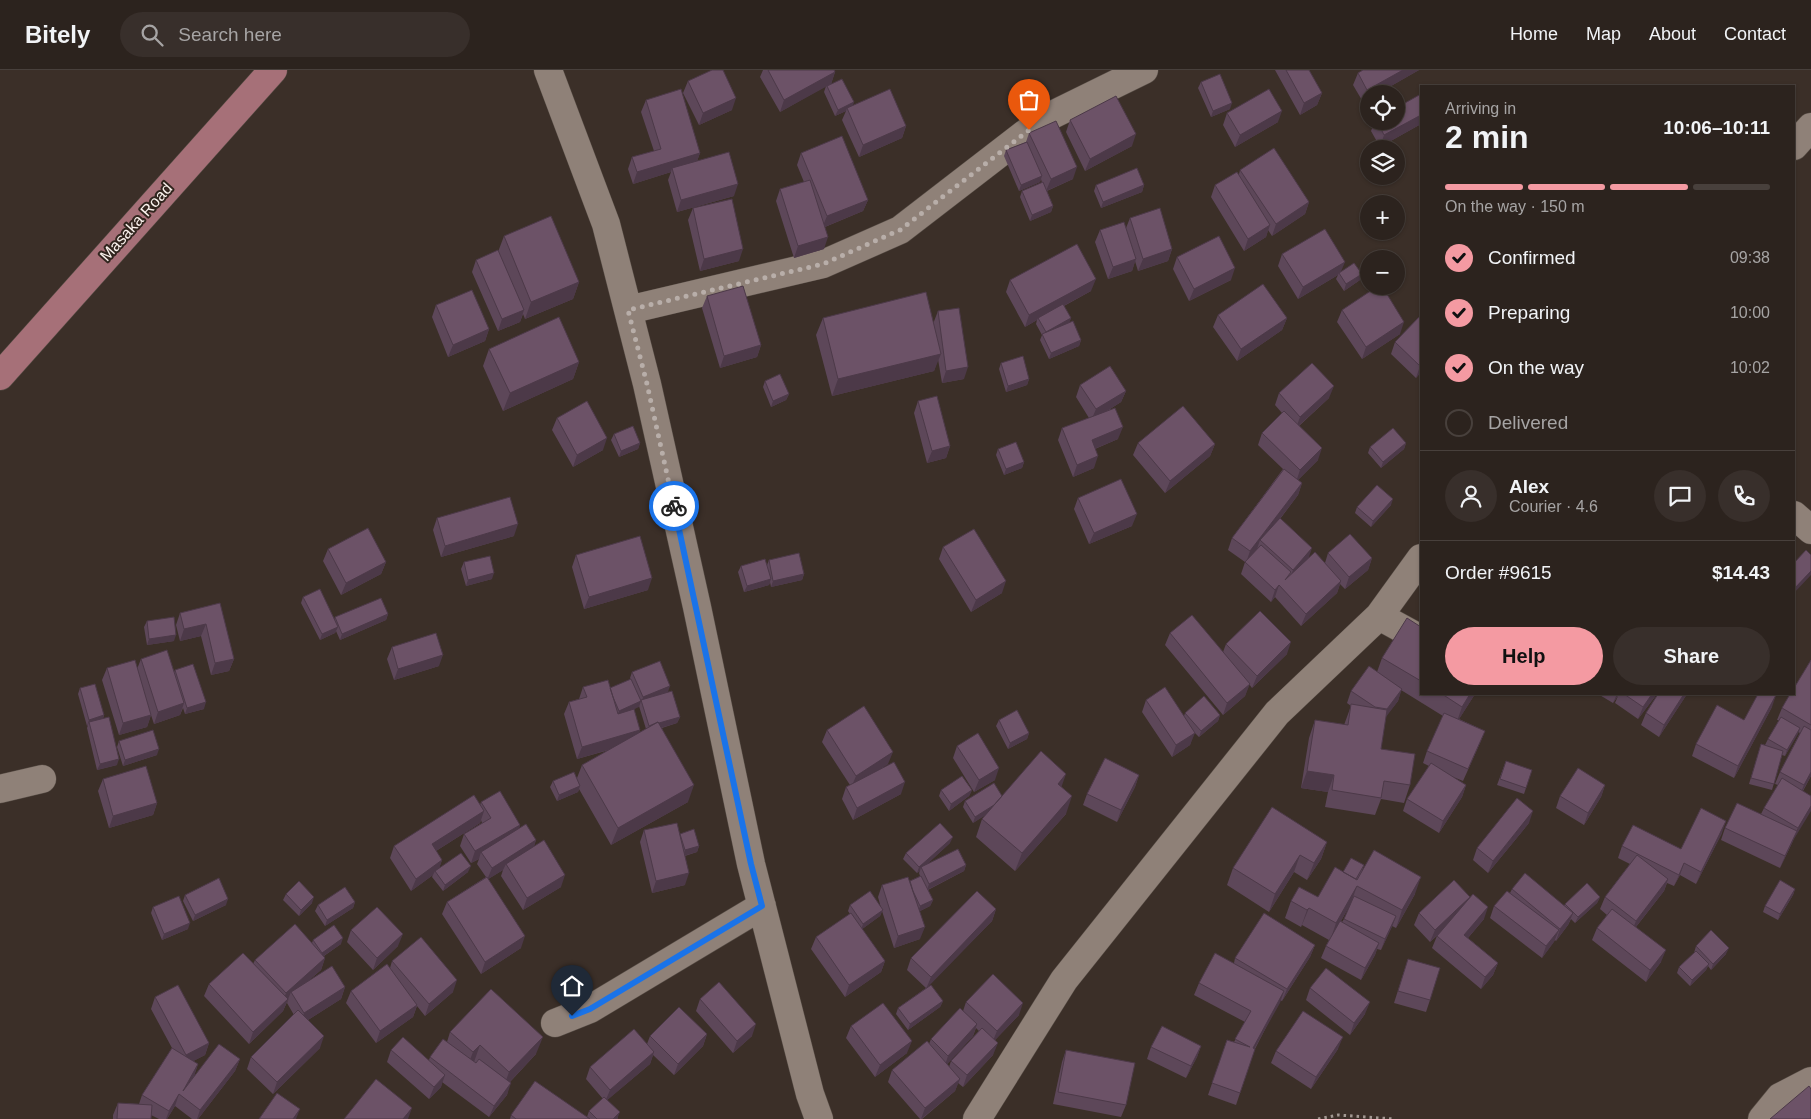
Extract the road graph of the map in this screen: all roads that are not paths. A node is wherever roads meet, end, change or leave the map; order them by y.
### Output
1 (273, 70) edge
2 (548, 70) edge
3 (1144, 70) edge
4 (1811, 127) edge
5 (1795, 145) edge
6 (628, 310) junction
7 (0, 376) edge
8 (1795, 517) edge
9 (1811, 530) edge
10 (1420, 559) edge
11 (1380, 616) junction
12 (1420, 638) edge
13 (42, 779) dead end
14 (0, 789) edge
15 (762, 906) junction
16 (555, 1023) dead end
17 (1811, 1081) edge
18 (819, 1119) edge
19 (977, 1119) edge
20 (1762, 1119) edge

1 - 7 main road, Masaka Road
2 - 6 street
3 - 6 street
4 - 5 street
6 - 15 street
8 - 9 street
10 - 11 street
11 - 12 street
11 - 19 street
13 - 14 street
15 - 16 street
15 - 18 street
17 - 20 street

